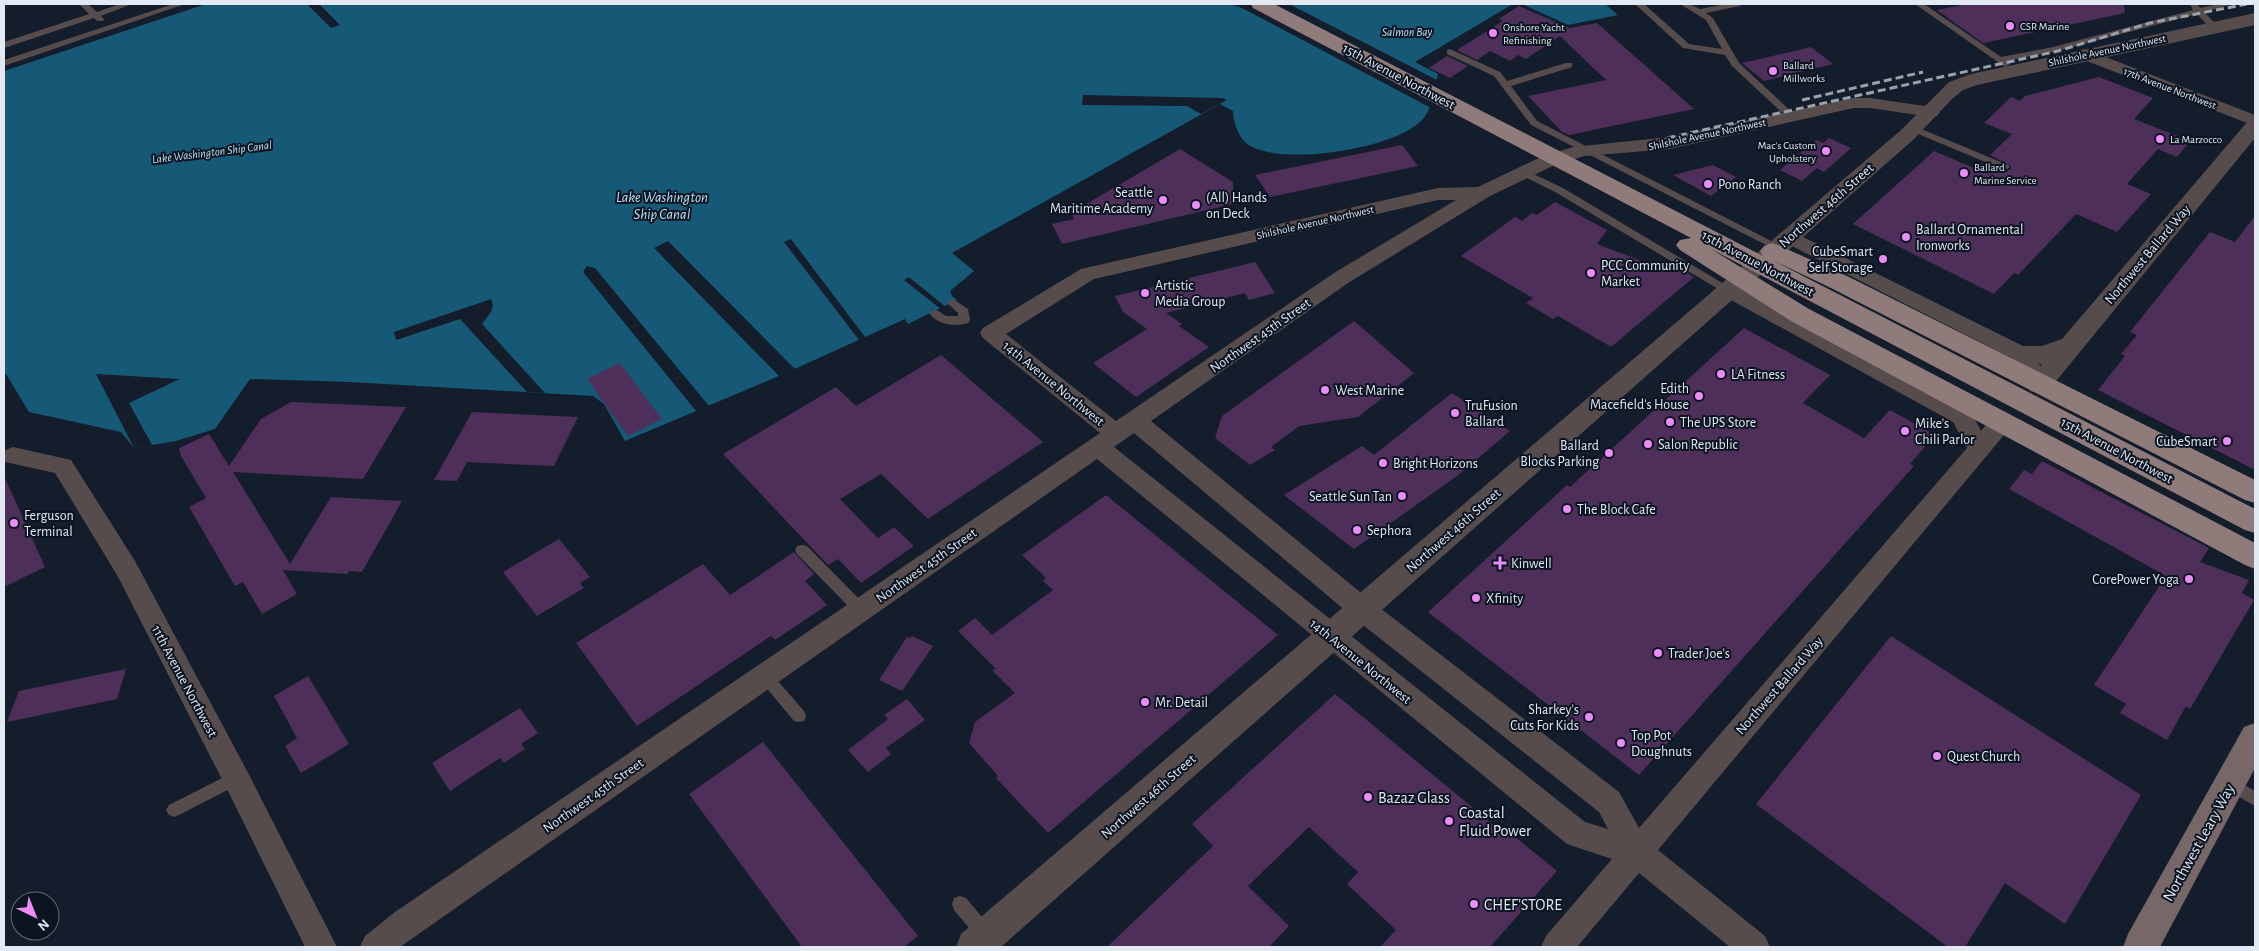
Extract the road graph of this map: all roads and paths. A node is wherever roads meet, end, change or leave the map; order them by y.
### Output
1 (84, 4) edge
2 (128, 4) edge
3 (181, 4) edge
4 (1260, 4) edge
5 (1638, 4) edge
6 (1684, 4) edge
7 (1737, 4) edge
8 (1919, 4) edge
9 (2228, 4) edge
10 (2194, 7) edge
11 (1699, 12) junction
12 (94, 14) junction
13 (2255, 19) edge
14 (2214, 26) junction
15 (108, 28) junction
16 (4, 45) edge
17 (1450, 52) dead end
18 (1729, 53) junction
19 (2085, 54) junction
20 (4, 62) edge
21 (1569, 65) dead end
22 (2006, 65) junction
23 (1504, 84) junction
24 (1931, 112) junction
25 (1792, 116) junction
26 (2255, 121) edge
27 (2255, 125) edge
28 (1914, 129) junction
29 (1540, 149) junction
30 (1588, 151) junction
31 (2005, 167) dead end
32 (1523, 172) junction
33 (1483, 192) junction
34 (1784, 242) junction
35 (1729, 290) junction
36 (953, 303) dead end
37 (934, 313) dead end
38 (991, 333) joint
39 (2072, 345) junction
40 (2023, 355) junction
41 (2039, 384) junction
42 (2001, 422) junction
43 (1117, 434) junction
44 (1978, 447) junction
45 (13, 456) dead end
46 (2255, 492) edge
47 (2255, 522) edge
48 (802, 550) dead end
49 (2255, 557) edge
50 (861, 610) junction
51 (1362, 610) junction
52 (1331, 636) junction
53 (765, 676) junction
54 (799, 716) dead end
55 (2255, 737) edge
56 (236, 778) junction
57 (2242, 792) edge
58 (174, 810) dead end
59 (1636, 852) junction
60 (960, 904) dead end
61 (980, 942) edge
62 (1569, 943) edge
63 (321, 947) edge
64 (376, 947) edge
65 (1754, 947) edge
66 (2140, 947) edge

1 - 12 lane
2 - 12 lane
3 - 15 lane
4 - 29 main road, 15th Avenue Northwest
5 - 18 lane
6 - 11 lane
7 - 11 lane
8 - 22 lane
9 - 10 lane
10 - 14 lane
10 - 22 lane
11 - 18 lane
12 - 15 lane
12 - 16 lane
13 - 14 street, Shilshole Avenue Northwest
14 - 19 street, Shilshole Avenue Northwest
15 - 20 lane
17 - 23 lane
18 - 25 lane
19 - 22 street, Shilshole Avenue Northwest
19 - 26 street, 17th Avenue Northwest
21 - 23 lane
22 - 24 street, Shilshole Avenue Northwest
23 - 30 lane, 15th Avenue Northwest
24 - 25 street, Shilshole Avenue Northwest
24 - 28 street, Northwest 46th Street
25 - 30 street, Shilshole Avenue Northwest
27 - 39 street, Northwest Ballard Way
28 - 31 lane
28 - 34 street, Northwest 46th Street
29 - 41 main road, 15th Avenue Northwest
29 - 42 main road
29 - 47 main road, 15th Avenue Northwest
30 - 32 street, Shilshole Avenue Northwest
30 - 34 lane, 15th Avenue Northwest
32 - 33 street, Shilshole Avenue Northwest
32 - 35 lane
33 - 38 street, Shilshole Avenue Northwest
33 - 43 street, Northwest 45th Street
34 - 35 street, Northwest 46th Street
34 - 40 street, 15th Avenue Northwest
35 - 44 street
35 - 51 street, Northwest 46th Street
36 - 37 lane
38 - 43 street, 14th Avenue Northwest
39 - 40 street
39 - 41 street, Northwest Ballard Way
40 - 41 street
41 - 46 main road, 15th Avenue Northwest
42 - 44 street, Northwest Ballard Way
42 - 49 main road
43 - 50 street, Northwest 45th Street
43 - 51 street, 14th Avenue Northwest
43 - 52 street, 14th Avenue Northwest
44 - 59 street, Northwest Ballard Way
45 - 56 street, 11th Avenue Northwest
48 - 50 lane
50 - 53 street, Northwest 45th Street
51 - 52 street, Northwest 46th Street
51 - 59 street, 14th Avenue Northwest
52 - 59 street, 14th Avenue Northwest
52 - 61 street, Northwest 46th Street
53 - 54 lane
53 - 64 street, Northwest 45th Street
55 - 57 main road, Northwest Leary Way
56 - 58 lane
56 - 63 street, 11th Avenue Northwest
57 - 66 main road, Northwest Leary Way
59 - 62 street, Northwest Ballard Way
59 - 65 street, 14th Avenue Northwest
60 - 61 lane

